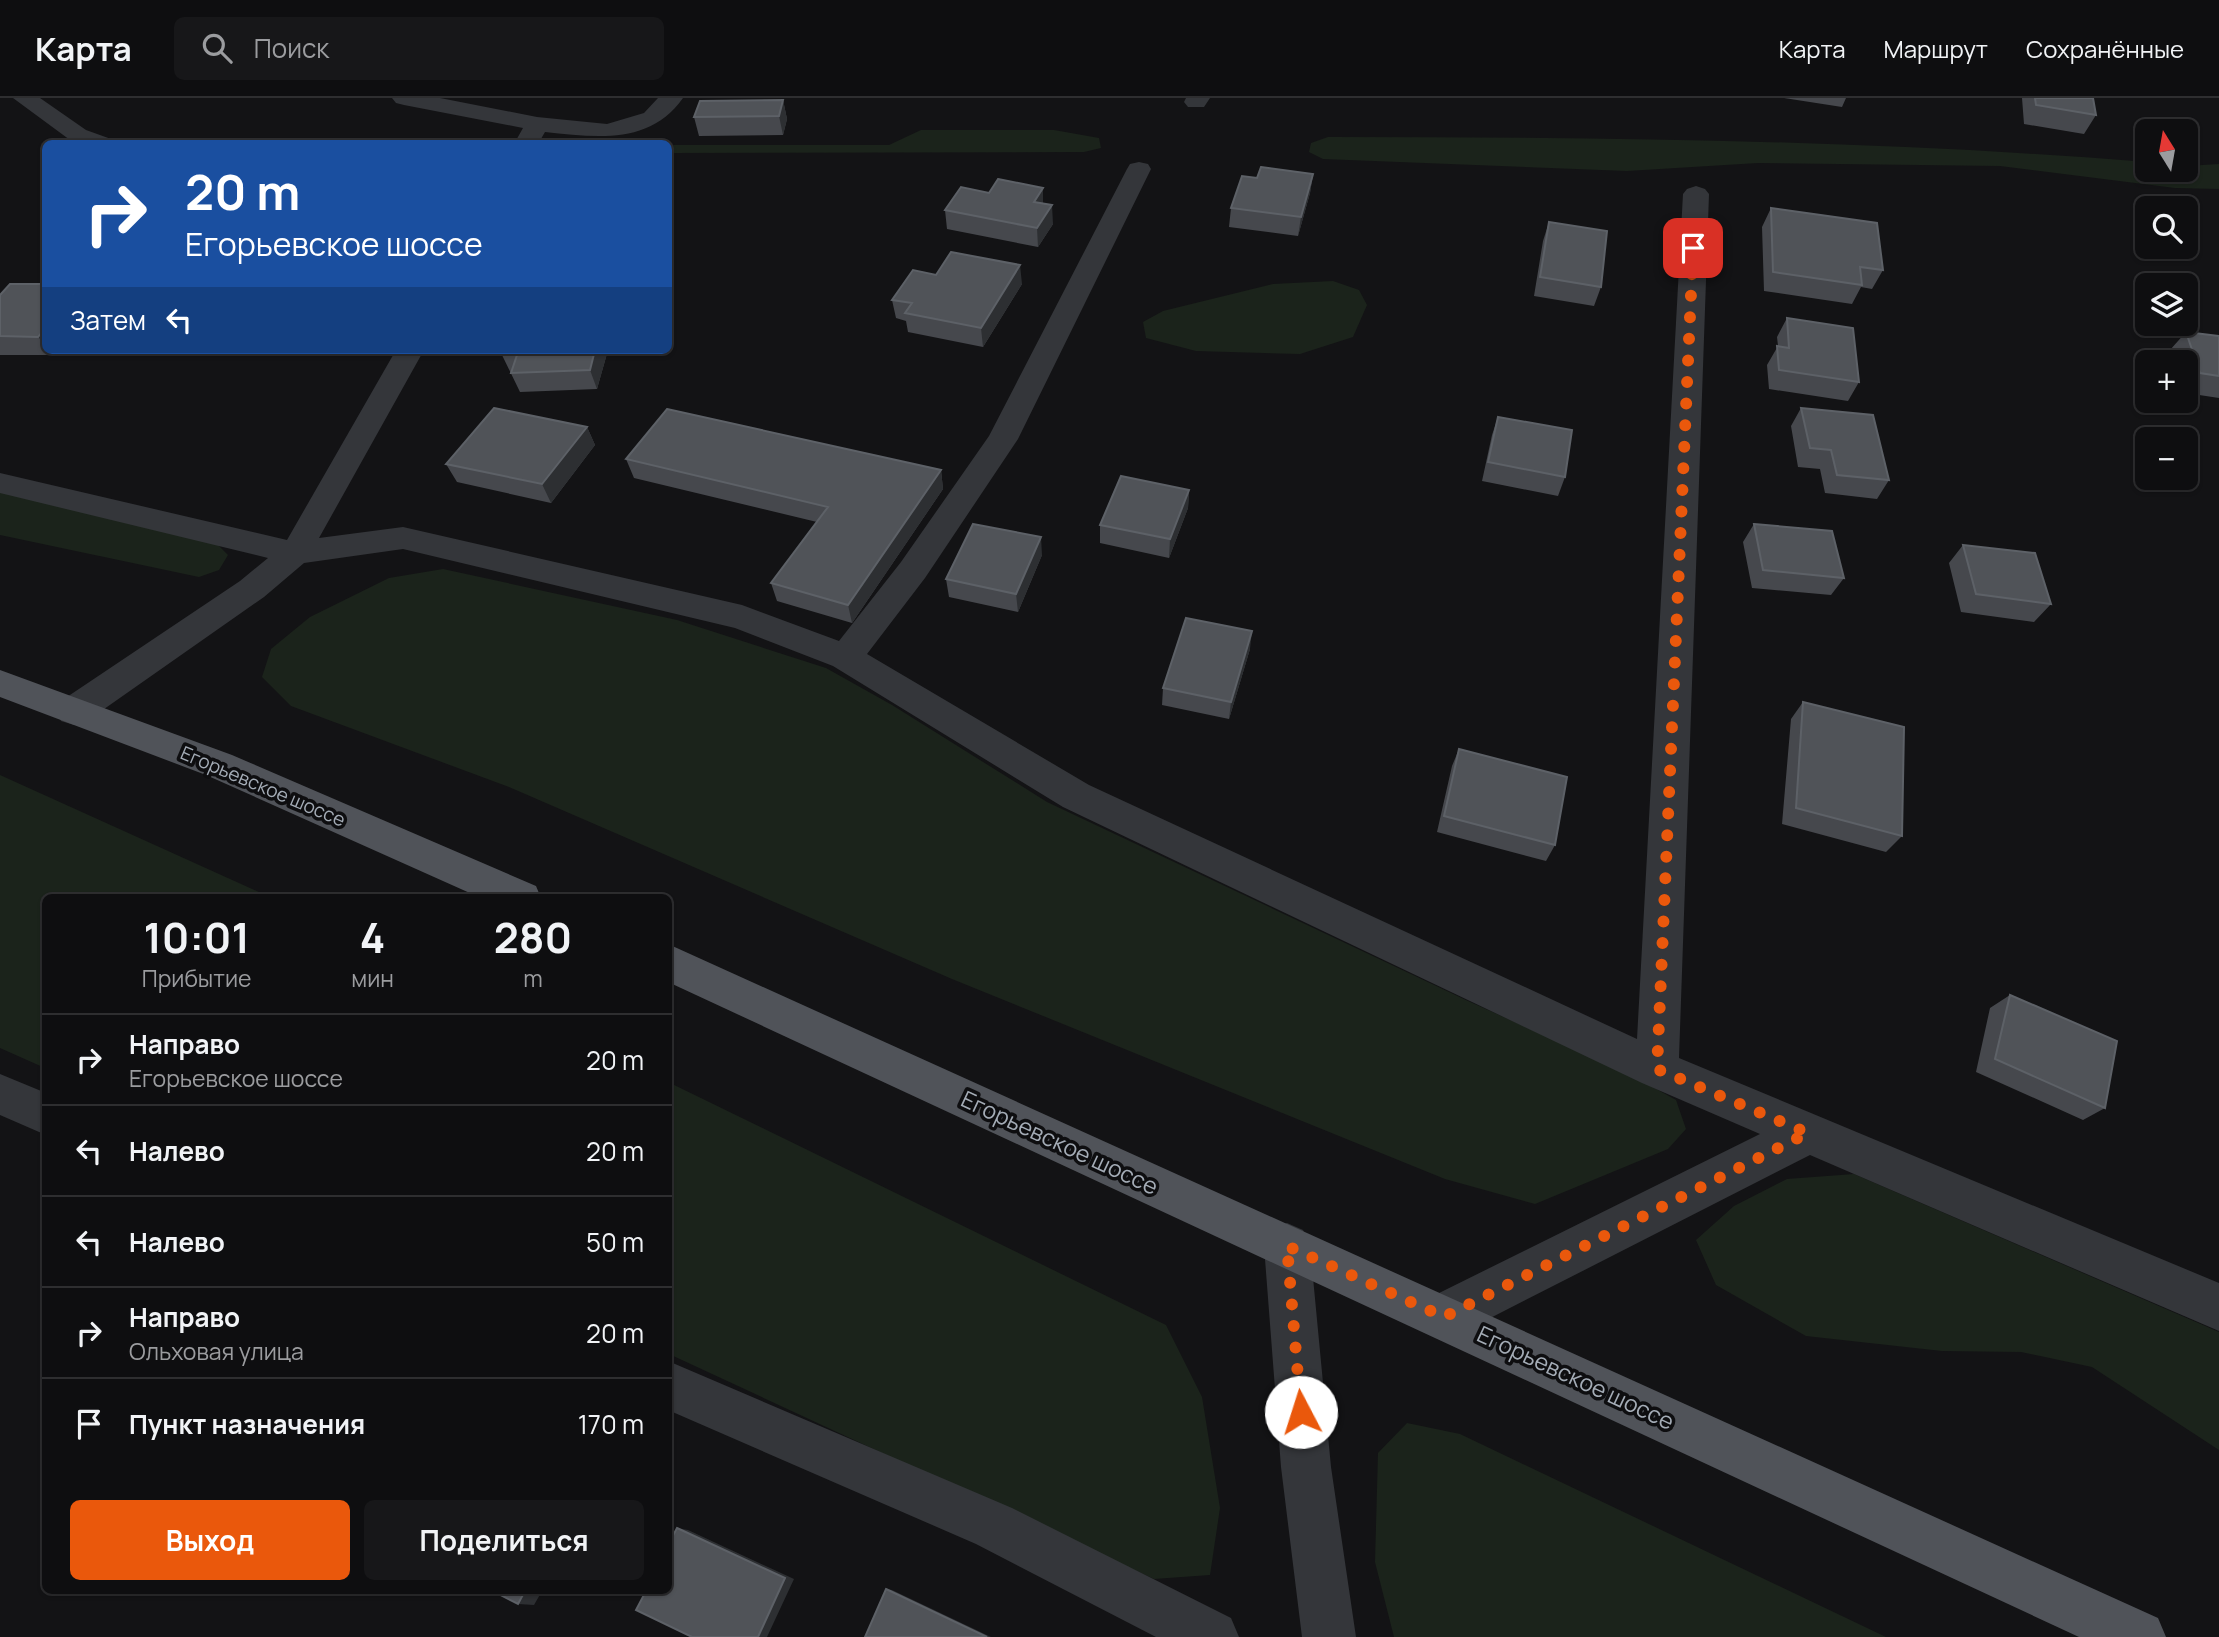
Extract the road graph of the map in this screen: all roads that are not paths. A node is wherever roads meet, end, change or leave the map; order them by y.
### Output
1 (25, 98) edge
2 (404, 98) edge
3 (671, 98) edge
4 (532, 134) edge
5 (91, 140) edge
6 (1139, 169) dead end
7 (1696, 194) dead end
8 (408, 354) edge
9 (0, 484) edge
10 (295, 553) junction
11 (845, 657) junction
12 (0, 683) edge
13 (74, 711) junction
14 (513, 894) edge
15 (672, 964) edge
16 (1657, 1069) junction
17 (0, 1094) edge
18 (42, 1112) edge
19 (1808, 1133) junction
20 (1287, 1246) junction
21 (2219, 1307) edge
22 (1444, 1317) junction
23 (672, 1387) edge
24 (1212, 1637) edge
25 (1329, 1637) edge
26 (2139, 1637) edge

1 - 5 street
2 - 4 street
3 - 4 street
6 - 11 street
7 - 16 street
8 - 10 street
9 - 10 street
10 - 11 street
10 - 13 street
11 - 16 street
12 - 13 main road, Егорьевское шоссе
13 - 14 main road, Егорьевское шоссе
15 - 20 main road, Егорьевское шоссе
16 - 19 street
17 - 18 street
19 - 21 street
19 - 22 street
20 - 22 main road, Егорьевское шоссе
20 - 25 street
22 - 26 main road, Егорьевское шоссе
23 - 24 street

